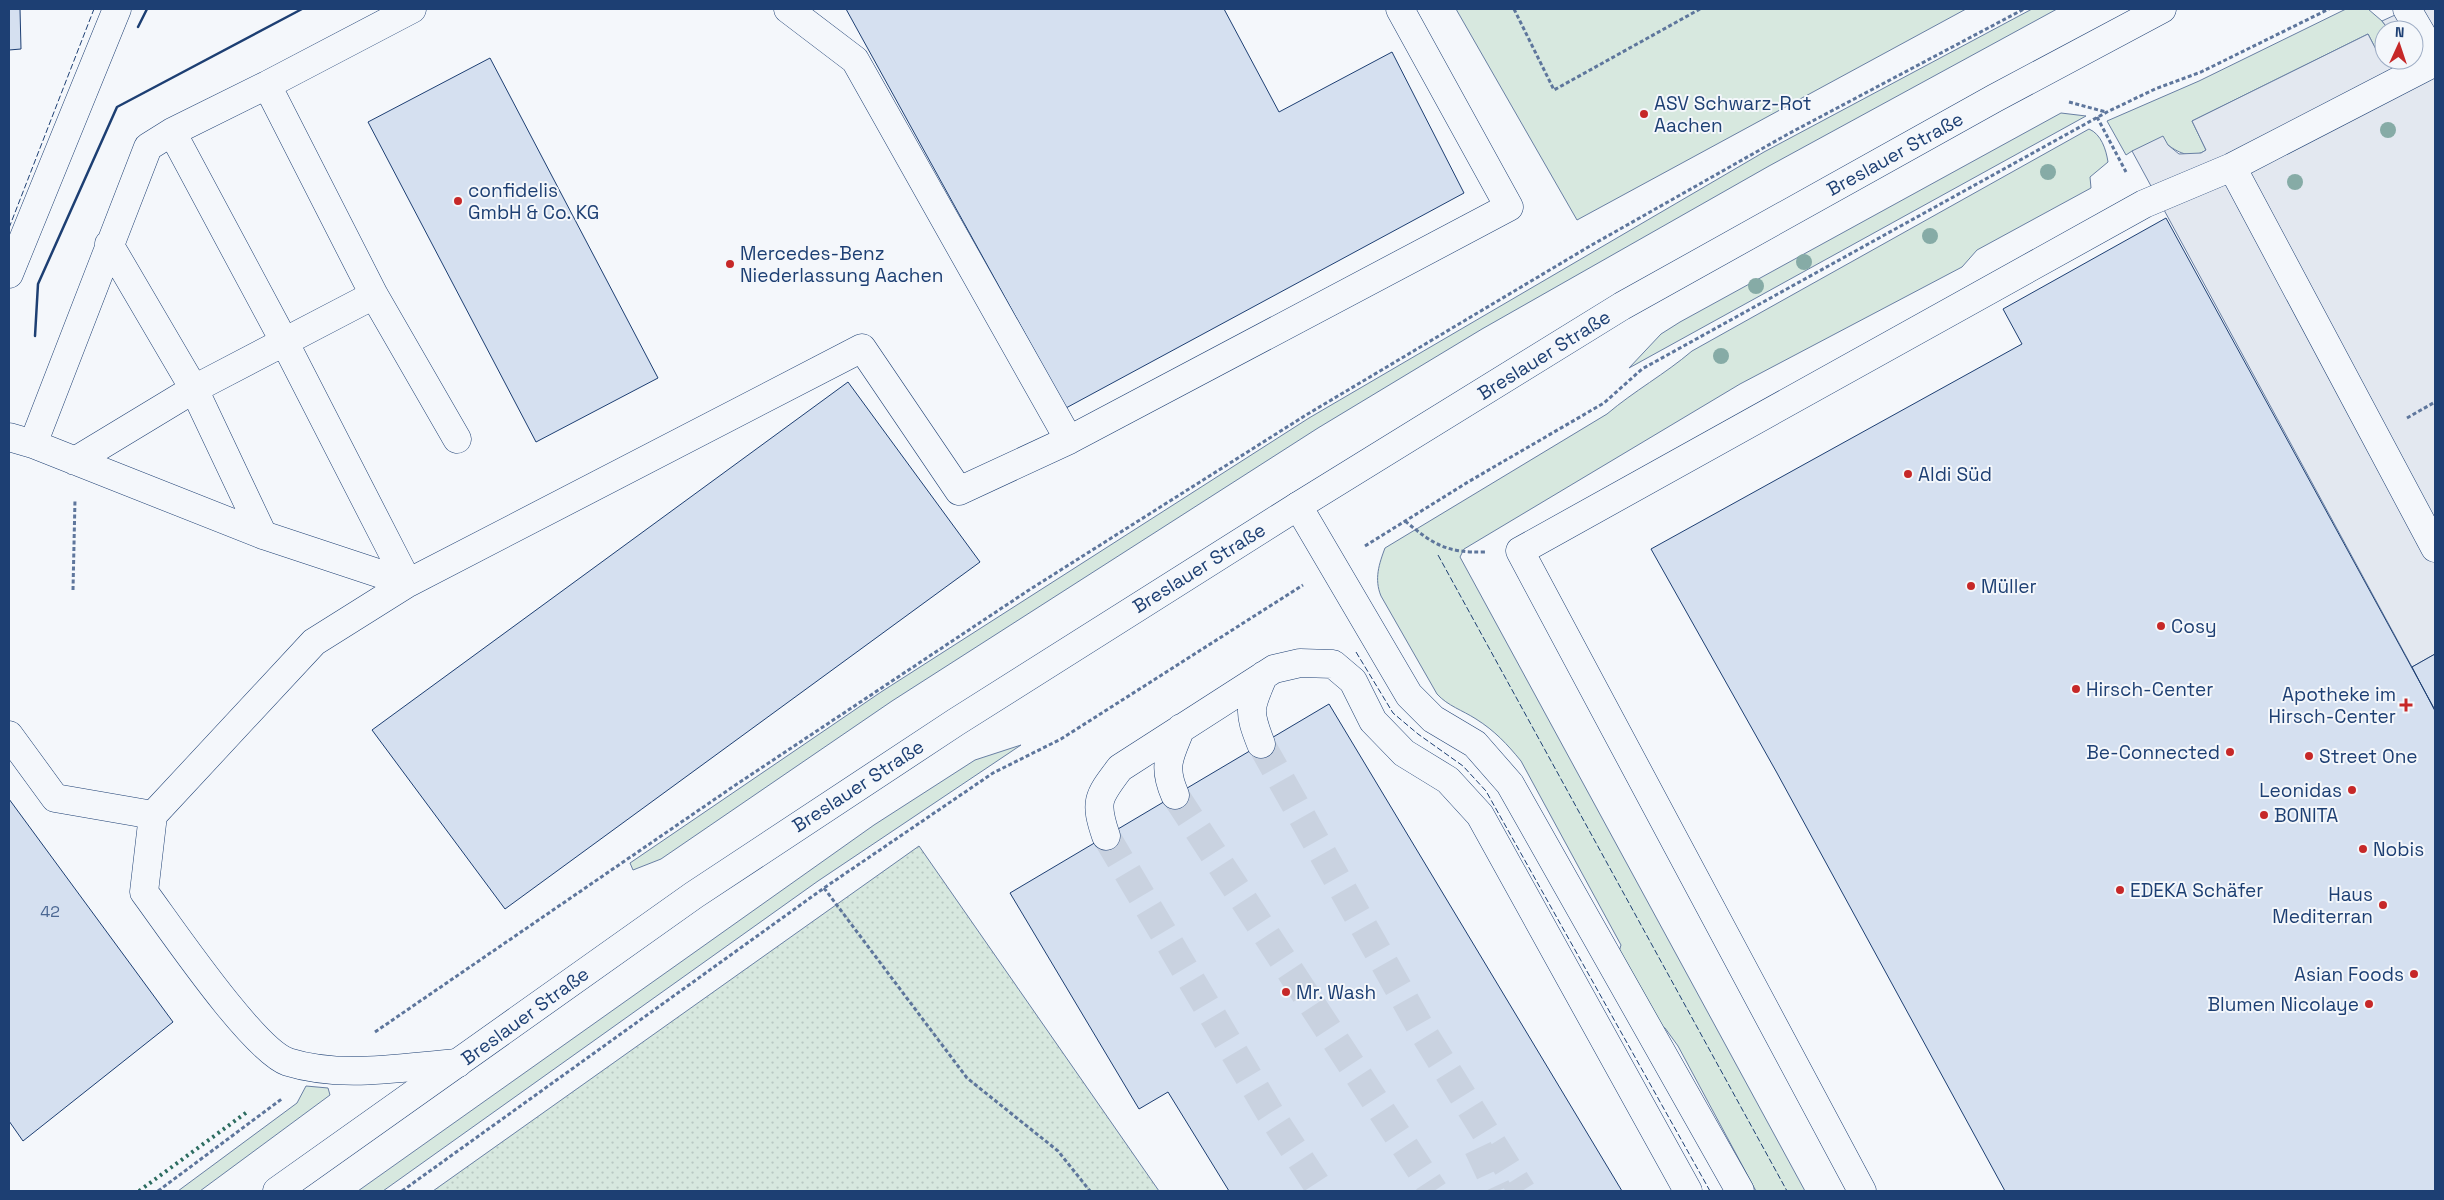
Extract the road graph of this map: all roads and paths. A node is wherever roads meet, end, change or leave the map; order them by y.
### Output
1 (117, 9) edge
2 (412, 9) edge
3 (788, 9) edge
4 (1400, 9) edge
5 (1514, 9) edge
6 (1700, 9) edge
7 (2024, 9) edge
8 (2162, 9) edge
9 (2328, 9) edge
10 (2407, 9) edge
11 (2435, 57) edge
12 (2435, 62) edge
13 (267, 86) junction
14 (2097, 118) junction
15 (172, 132) junction
16 (2232, 167) junction
17 (2144, 204) junction
18 (109, 244) junction
19 (9, 274) edge
20 (374, 294) junction
21 (285, 343) junction
22 (194, 389) junction
23 (457, 439) dead end
24 (1069, 440) junction
25 (21, 441) edge
26 (75, 461) junction
27 (1298, 506) junction
28 (1405, 521) junction
29 (263, 535) junction
30 (2435, 548) edge
31 (1520, 552) junction
32 (1334, 566) junction
33 (408, 582) junction
34 (73, 590) dead end
35 (1264, 675) junction
36 (1181, 728) junction
37 (9, 735) edge
38 (1261, 744) tunnel mouth
39 (1175, 795) tunnel mouth
40 (153, 815) junction
41 (1106, 836) tunnel mouth
42 (824, 888) junction
43 (369, 1036) dead end
44 (458, 1063) junction
45 (321, 1070) junction
46 (158, 1191) edge
47 (277, 1191) edge
48 (402, 1191) edge
49 (1090, 1191) edge
50 (1688, 1191) edge
51 (1740, 1191) edge
52 (1862, 1191) edge

1 - 19 main road
2 - 13 main road
3 - 24 main road
4 - 24 main road
5 - 6 path
7 - 43 path
8 - 27 main road, Breslauer Straße
9 - 14 path
10 - 11 main road
12 - 16 main road
13 - 15 main road
13 - 20 main road
14 - 17 path
14 - 28 path
15 - 18 main road
15 - 21 main road
16 - 17 main road
16 - 30 main road
17 - 31 main road
18 - 22 main road
18 - 25 main road
20 - 21 main road
20 - 23 main road
21 - 22 main road
21 - 33 main road
22 - 26 main road
22 - 29 main road
24 - 33 main road
25 - 26 main road
26 - 29 main road
26 - 34 path
27 - 32 main road
27 - 44 main road, Breslauer Straße
28 - 31 path
28 - 32 path
29 - 33 main road
31 - 52 main road
32 - 42 path
32 - 51 main road
33 - 40 main road
35 - 36 main road
35 - 38 main road
35 - 50 main road
36 - 39 main road
36 - 41 main road
37 - 40 main road
40 - 45 main road
42 - 48 path
42 - 49 path
44 - 45 main road
44 - 47 main road, Breslauer Straße
45 - 46 path

